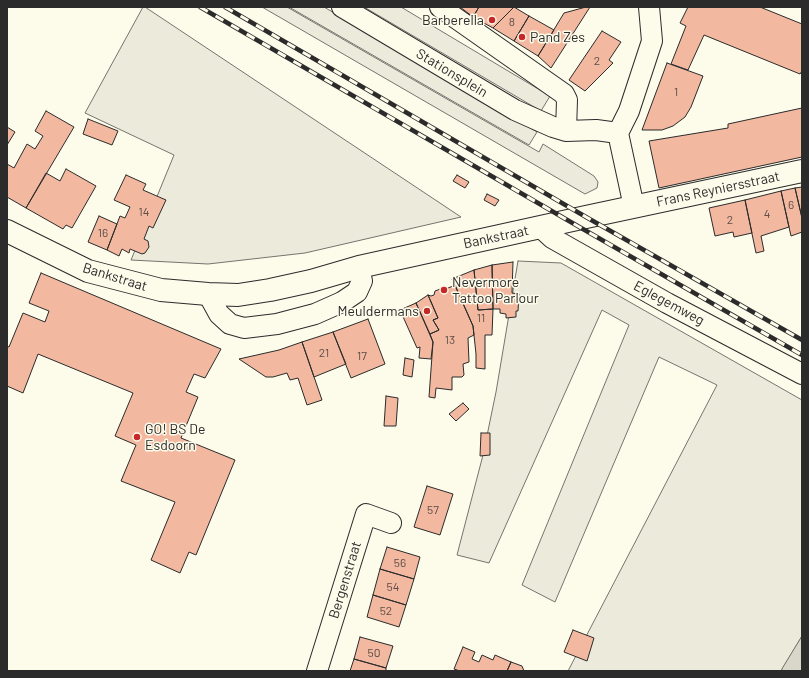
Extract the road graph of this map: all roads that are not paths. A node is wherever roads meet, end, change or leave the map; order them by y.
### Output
1 (342, 7) edge
2 (440, 7) edge
3 (649, 7) edge
4 (566, 131) junction
5 (618, 133) junction
6 (802, 171) edge
7 (634, 207) junction
8 (540, 227) junction
9 (10, 237) edge
10 (359, 267) junction
11 (208, 294) junction
12 (802, 374) edge
13 (390, 523) dead end
14 (317, 671) edge

1 - 4 street, Stationsplein
2 - 4 street
3 - 5 street
4 - 5 street, Stationsplein
5 - 7 street
6 - 7 street, Frans Reyniersstraat
7 - 8 street, Bankstraat
8 - 10 street, Bankstraat
8 - 12 street, Eglegemweg
9 - 11 street, Bankstraat
10 - 11 street, Bankstraat
10 - 11 street
13 - 14 street, Bergenstraat

